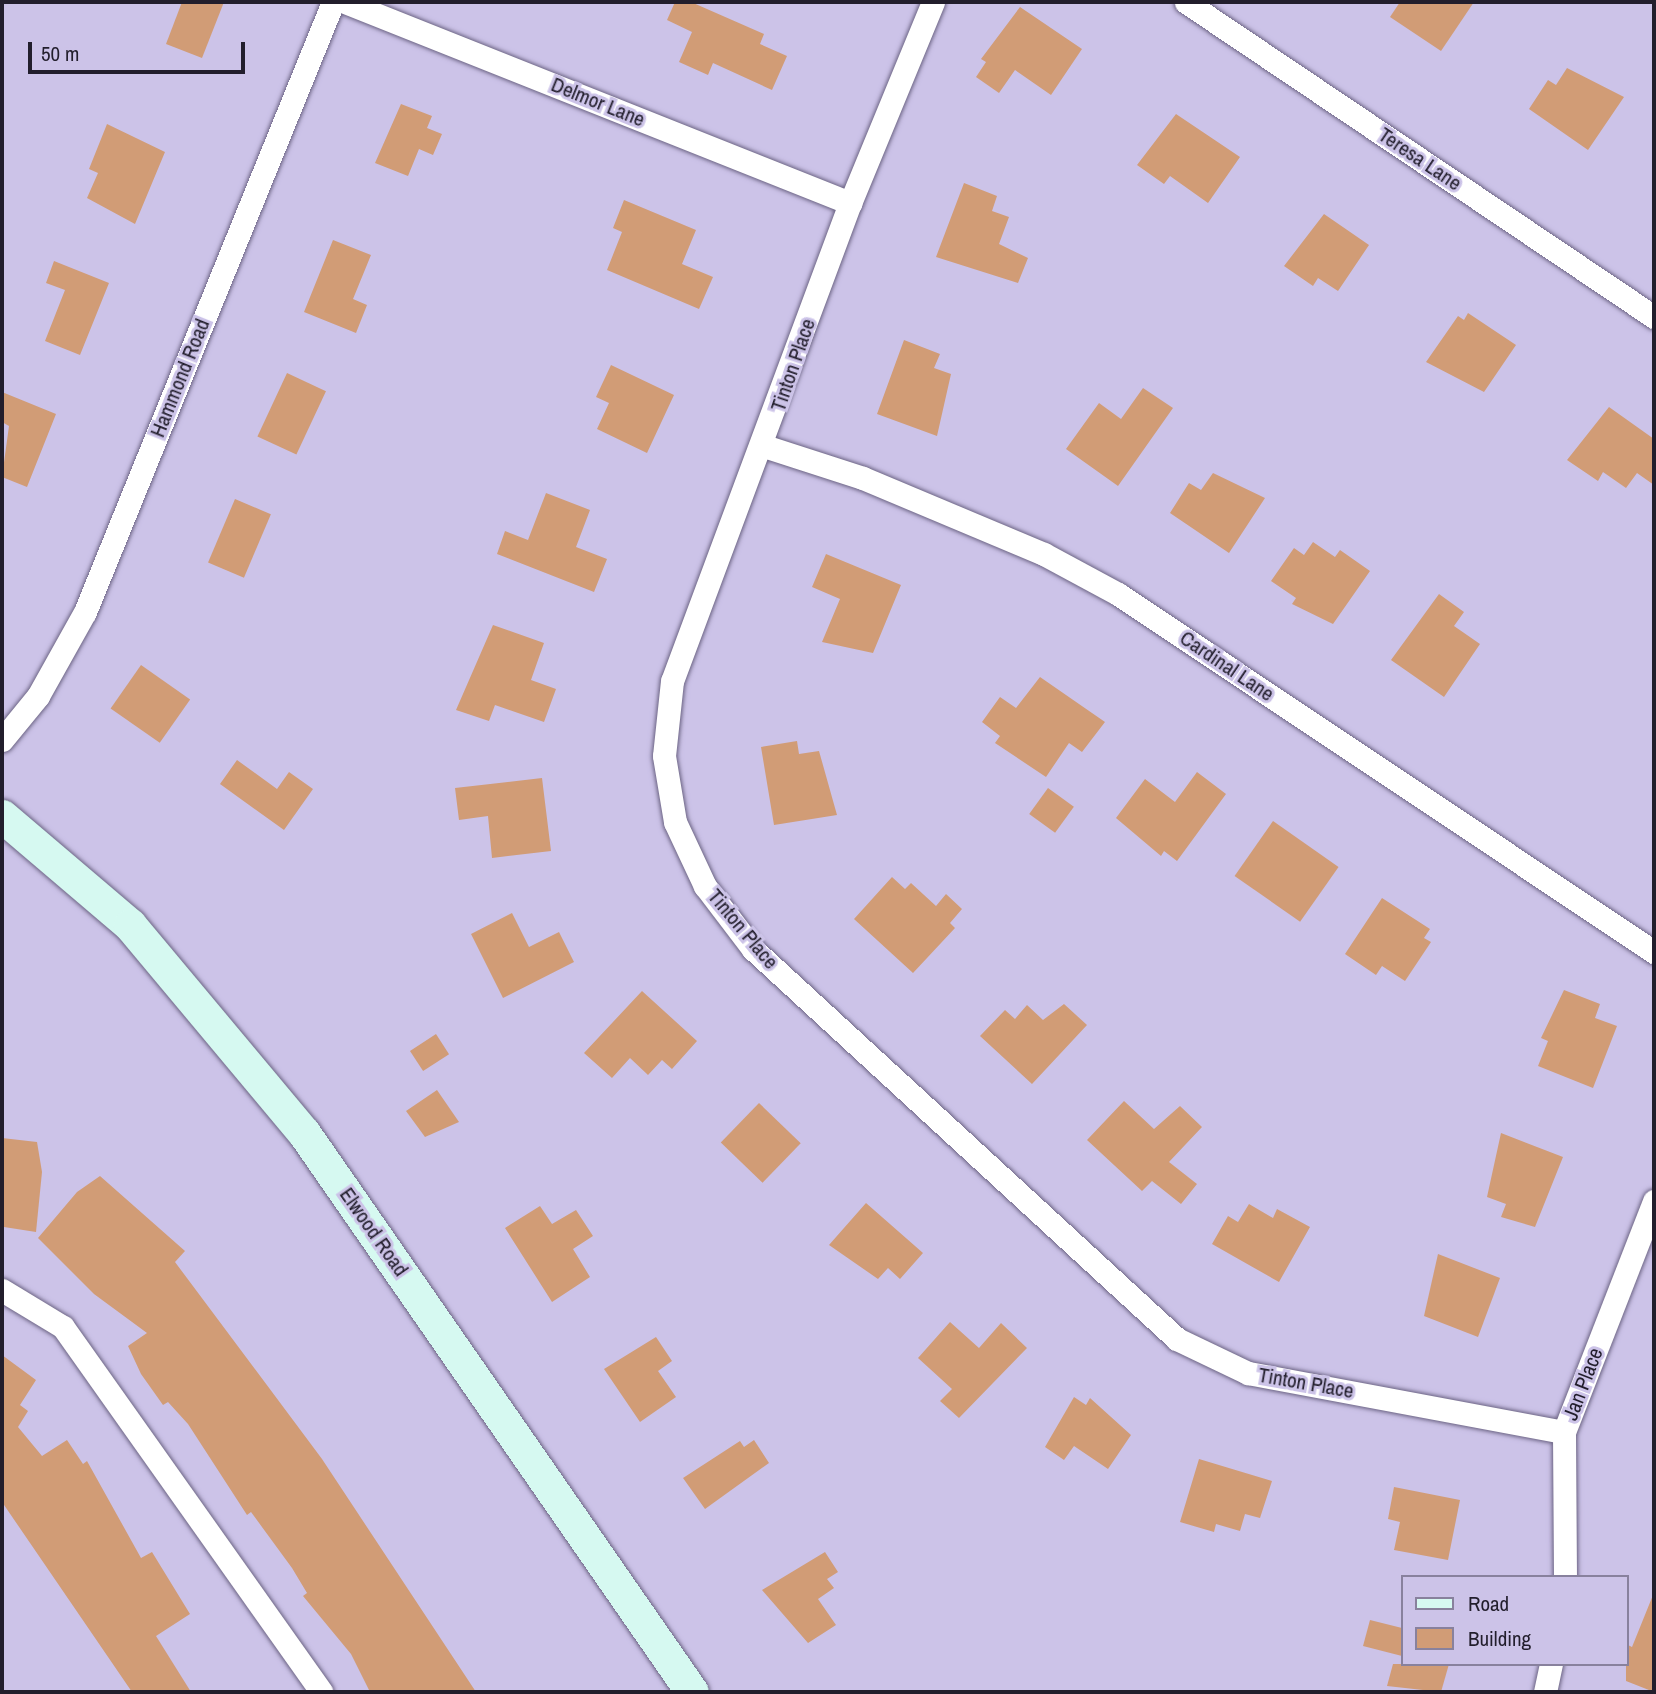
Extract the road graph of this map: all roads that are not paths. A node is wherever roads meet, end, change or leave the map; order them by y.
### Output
1 (333, 2) edge
2 (345, 2) edge
3 (933, 2) edge
4 (1186, 2) edge
5 (850, 203) junction
6 (1654, 317) edge
7 (764, 446) junction
8 (2, 740) edge
9 (2, 816) edge
10 (1654, 952) edge
11 (1654, 1201) edge
12 (2, 1290) edge
13 (1564, 1432) junction
14 (1564, 1575) edge
15 (1551, 1666) edge
16 (321, 1692) edge
17 (692, 1692) edge
18 (1545, 1692) edge

1 - 8 street, Hammond Road
2 - 5 street, Delmor Lane
3 - 5 street, Tinton Place
4 - 6 street, Teresa Lane
5 - 7 street, Tinton Place
7 - 10 street, Cardinal Lane
7 - 13 street, Tinton Place
9 - 17 main road, Elwood Road
11 - 13 street, Jan Place
12 - 16 street
13 - 14 street, Jan Place
15 - 18 street

